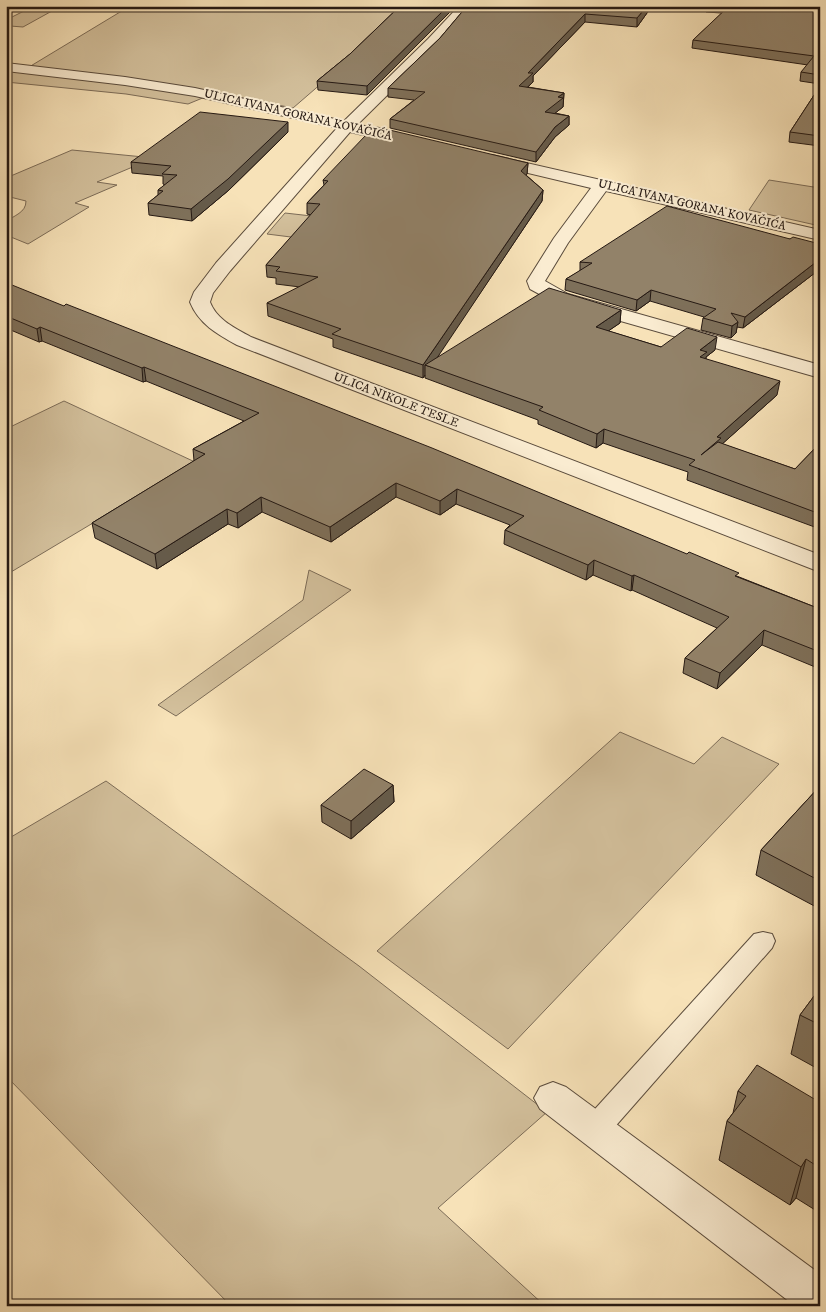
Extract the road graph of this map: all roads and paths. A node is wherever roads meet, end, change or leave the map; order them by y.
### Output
1 (466, 6) edge
2 (6, 67) edge
3 (347, 126) junction
4 (375, 133) edge
5 (480, 157) edge
6 (602, 185) junction
7 (820, 235) edge
8 (820, 372) edge
9 (820, 564) edge
10 (762, 941) dead end
11 (553, 1098) dead end
12 (595, 1129) junction
13 (820, 1299) edge

1 - 3 street
2 - 3 street, ULICA IVANA GORANA KOVAČIĆA
3 - 4 street, ULICA IVANA GORANA KOVAČIĆA
3 - 9 street, ULICA NIKOLE TESLE
5 - 6 street, ULICA IVANA GORANA KOVAČIĆA
6 - 7 street, ULICA IVANA GORANA KOVAČIĆA
6 - 8 street
10 - 12 lane
11 - 12 street
12 - 13 street

